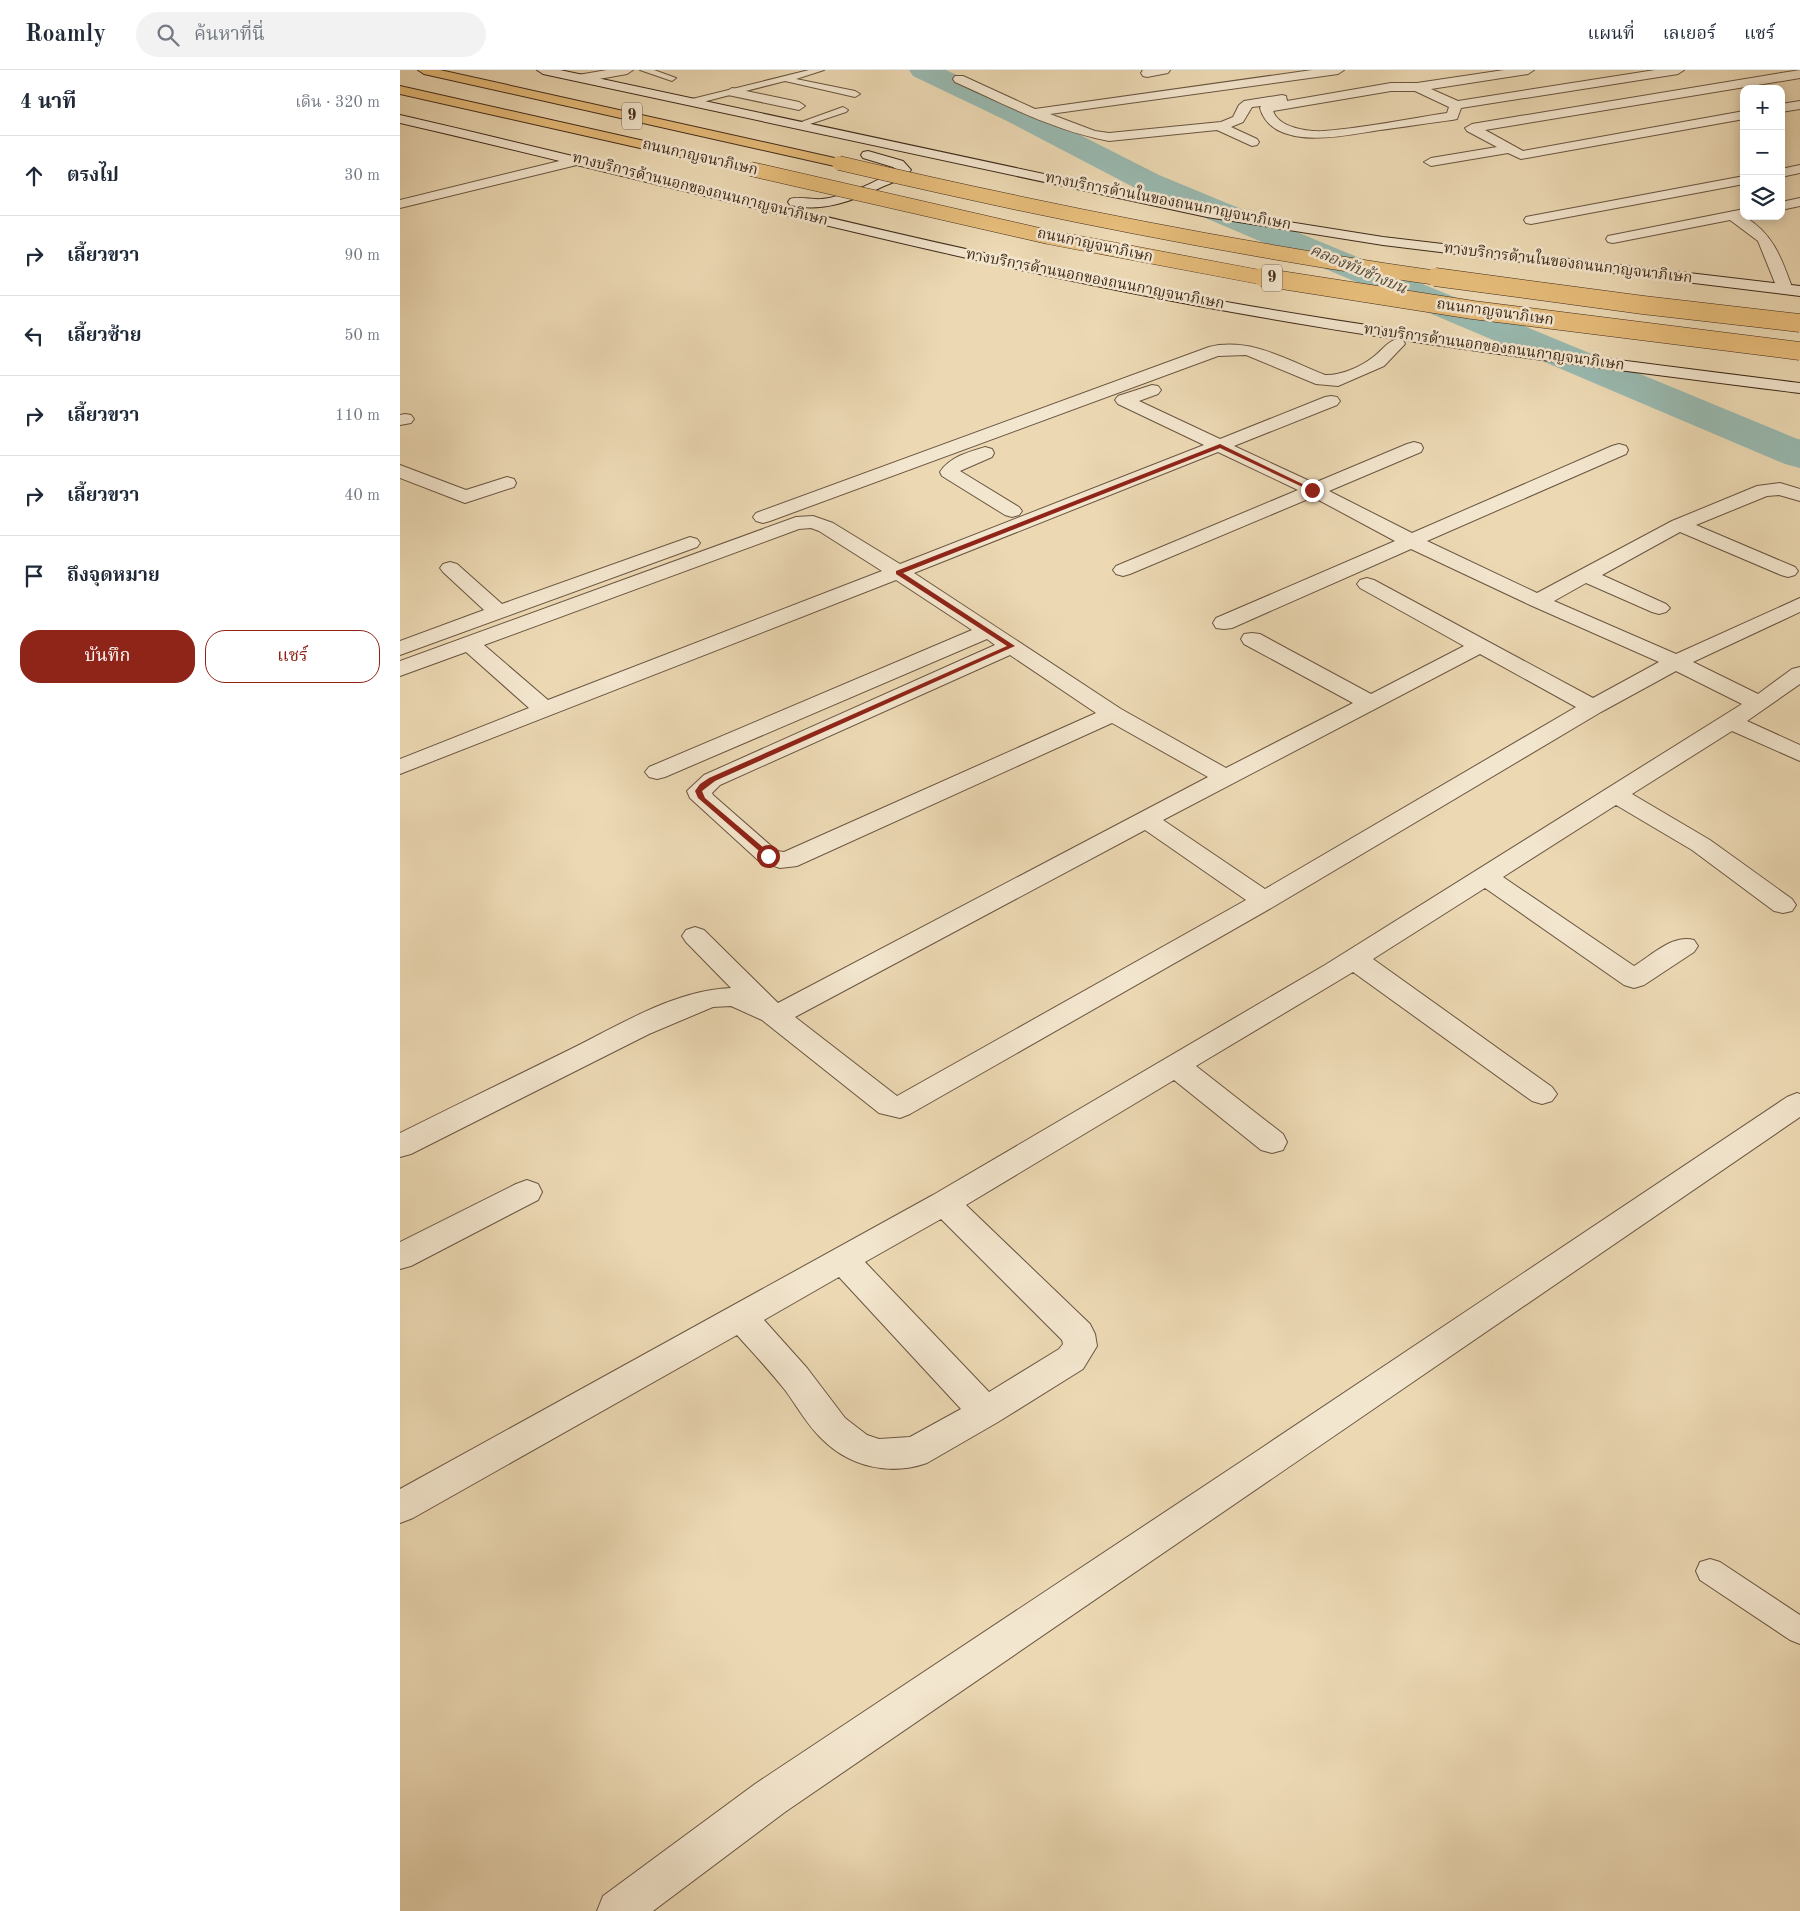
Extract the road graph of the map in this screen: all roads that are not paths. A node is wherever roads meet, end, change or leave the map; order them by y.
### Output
1 (424, 70) edge
2 (542, 70) edge
3 (627, 70) edge
4 (644, 70) edge
5 (820, 70) edge
6 (1164, 70) edge
7 (1274, 70) edge
8 (1338, 70) edge
9 (1528, 70) edge
10 (1678, 70) edge
11 (1147, 73) dead end
12 (1573, 73) dead end
13 (1716, 73) dead end
14 (1773, 74) edge
15 (1800, 74) edge
16 (1496, 75) junction
17 (1286, 76) junction
18 (582, 78) junction
19 (672, 78) dead end
20 (784, 79) junction
21 (959, 79) dead end
22 (1597, 83) junction
23 (1376, 84) dead end
24 (1742, 84) junction
25 (1417, 87) junction
26 (400, 90) edge
27 (732, 92) junction
28 (1535, 92) junction
29 (855, 94) dead end
30 (1339, 96) junction
31 (690, 102) junction
32 (1356, 104) dead end
33 (1456, 105) junction
34 (1800, 105) edge
35 (799, 106) dead end
36 (1785, 107) edge
37 (1243, 108) junction
38 (843, 110) dead end
39 (1224, 111) dead end
40 (1032, 112) junction
41 (1373, 112) dead end
42 (1740, 116) edge
43 (1170, 118) dead end
44 (400, 119) edge
45 (1399, 124) junction
46 (796, 125) junction
47 (1220, 126) junction
48 (1084, 131) junction
49 (1109, 137) junction
50 (1252, 142) dead end
51 (1510, 148) junction
52 (1130, 149) dead end
53 (580, 160) junction
54 (1431, 162) dead end
55 (616, 169) junction
56 (1800, 169) edge
57 (1785, 171) edge
58 (1740, 181) edge
59 (400, 204) edge
60 (1738, 214) edge
61 (1531, 220) dead end
62 (1613, 239) dead end
63 (1793, 291) edge
64 (1800, 322) edge
65 (1397, 344) dead end
66 (1800, 351) edge
67 (1231, 360) dead end
68 (1800, 388) edge
69 (1124, 400) junction
70 (1331, 401) dead end
71 (1220, 446) junction
72 (1414, 448) dead end
73 (1619, 450) dead end
74 (400, 471) edge
75 (507, 483) dead end
76 (1312, 490) junction
77 (1800, 495) edge
78 (1012, 511) dead end
79 (1679, 525) junction
80 (1413, 542) junction
81 (450, 568) dead end
82 (1123, 570) dead end
83 (1788, 571) dead end
84 (898, 572) junction
85 (1586, 575) junction
86 (1367, 584) dead end
87 (1536, 601) junction
88 (1800, 604) edge
89 (1659, 608) dead end
90 (498, 612) junction
91 (1224, 623) dead end
92 (988, 631) junction
93 (1252, 640) dead end
94 (470, 644) junction
95 (1012, 646) junction
96 (1480, 646) junction
97 (400, 648) edge
98 (1676, 662) junction
99 (400, 670) edge
100 (1800, 674) edge
101 (1371, 703) junction
102 (1759, 704) junction
103 (1593, 706) junction
104 (545, 710) junction
105 (1113, 714) junction
106 (1730, 722) junction
107 (1800, 754) edge
108 (400, 767) edge
109 (657, 772) dead end
110 (1227, 778) junction
111 (1614, 794) junction
112 (1146, 819) junction
113 (1485, 876) junction
114 (1264, 901) junction
115 (1783, 905) dead end
116 (695, 936) dead end
117 (1685, 946) dead end
118 (1354, 959) junction
119 (775, 1016) junction
120 (1175, 1066) junction
121 (1542, 1094) dead end
122 (1797, 1104) dead end
123 (1272, 1142) dead end
124 (400, 1146) edge
125 (527, 1192) dead end
126 (944, 1203) junction
127 (400, 1258) edge
128 (843, 1260) junction
129 (741, 1317) junction
130 (986, 1412) junction
131 (400, 1507) edge
132 (1710, 1571) dead end
133 (1800, 1631) edge
134 (618, 1911) edge

1 - 64 highway, ถนนกาญจนาภิเษก / 9, bridge
2 - 18 street, ทางบริการด้านในของถนนกาญจนาภิเษก
3 - 18 street
4 - 19 lane
5 - 20 lane
6 - 11 street
7 - 17 street
8 - 17 street
9 - 16 street
10 - 22 street
12 - 22 street
13 - 24 street
14 - 15 street
14 - 24 street
16 - 25 street
16 - 28 street
17 - 40 street
18 - 31 street, ทางบริการด้านในของถนนกาญจนาภิเษก
20 - 27 lane
20 - 29 lane
21 - 40 street
22 - 28 street
23 - 37 street
24 - 51 street
25 - 30 street
25 - 33 street
26 - 66 highway, ถนนกาญจนาภิเษก / 9, bridge
27 - 31 lane
27 - 35 street
28 - 33 street
30 - 32 street
30 - 45 street
31 - 46 street, ทางบริการด้านในของถนนกาญจนาภิเษก
33 - 45 street
34 - 36 street
37 - 39 street
37 - 47 street
38 - 46 lane
40 - 48 street
41 - 45 street
42 - 51 street
43 - 48 street
44 - 53 street, ทางบริการด้านนอกของถนนกาญจนาภิเษก
46 - 55 street
46 - 63 street, ทางบริการด้านในของถนนกาญจนาภิเษก
47 - 49 street
47 - 50 street
48 - 49 street
49 - 52 street
51 - 54 street
53 - 55 street, ทางบริการด้านนอกของถนนกาญจนาภิเษก
53 - 59 street
55 - 68 street, ทางบริการด้านนอกของถนนกาญจนาภิเษก
56 - 57 street
58 - 61 street
60 - 62 street
60 - 63 street
65 - 90 street
67 - 69 street
69 - 71 street
69 - 78 street
70 - 71 street
71 - 76 street
71 - 84 street
72 - 76 street
73 - 80 street
74 - 75 street
76 - 80 street
76 - 82 street
77 - 79 street
79 - 83 street
79 - 85 street
80 - 87 street
80 - 91 street
81 - 90 street
84 - 92 street
84 - 94 street
84 - 104 street
85 - 87 street
85 - 89 street
86 - 96 street
87 - 98 street
88 - 98 street
90 - 97 street
92 - 95 street
92 - 109 street
93 - 101 street
94 - 99 street
94 - 104 street
95 - 105 street
95 - 105 street
96 - 101 street
96 - 103 street
98 - 102 street
98 - 103 street
100 - 102 street
101 - 110 street
102 - 106 street
103 - 114 street
104 - 108 street
105 - 110 street
106 - 107 street
106 - 111 street
110 - 112 street
111 - 113 street
111 - 115 street
112 - 114 street
112 - 119 street
113 - 117 street
113 - 118 street
114 - 119 street
116 - 119 street
118 - 120 street
118 - 121 street
119 - 124 street
120 - 123 street
120 - 126 street
122 - 134 street
125 - 127 street
126 - 128 street
126 - 130 street
128 - 129 street
128 - 130 street
129 - 130 street
129 - 131 street
132 - 133 lane

